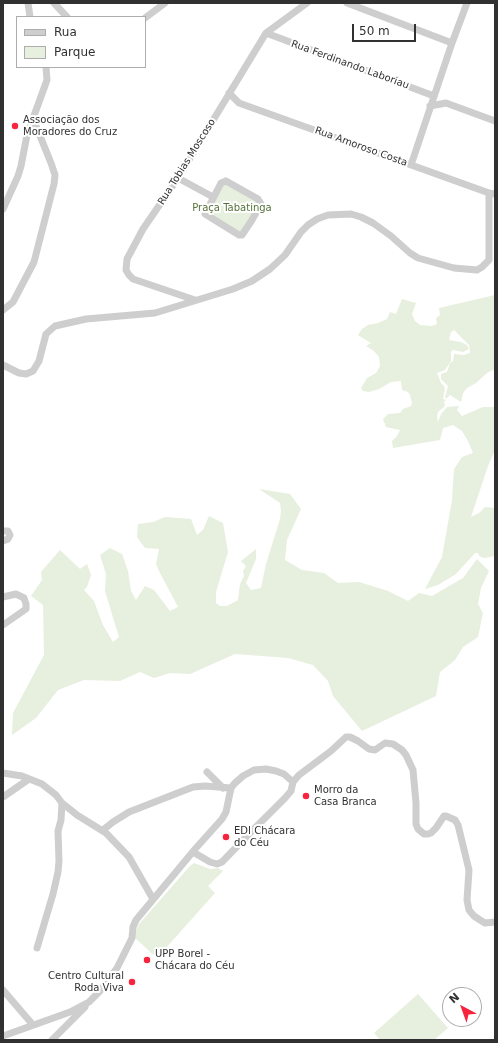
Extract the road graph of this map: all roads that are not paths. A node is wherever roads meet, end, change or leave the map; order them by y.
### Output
1 (28, 3) edge
2 (54, 3) edge
3 (165, 3) edge
4 (307, 3) edge
5 (347, 3) edge
6 (467, 3) edge
7 (30, 16) edge
8 (66, 16) edge
9 (146, 17) edge
10 (266, 33) junction
11 (452, 43) junction
12 (46, 68) edge
13 (230, 93) junction
14 (434, 96) junction
15 (430, 106) junction
16 (34, 116) junction
17 (495, 121) edge
18 (411, 165) junction
19 (178, 178) junction
20 (492, 194) edge
21 (213, 197) junction
22 (3, 209) edge
23 (195, 300) junction
24 (3, 310) edge
25 (3, 365) edge
26 (3, 531) edge
27 (3, 541) edge
28 (3, 597) edge
29 (3, 625) edge
30 (207, 772) dead end
31 (3, 773) edge
32 (29, 779) junction
33 (293, 782) junction
34 (223, 788) junction
35 (231, 788) junction
36 (3, 797) edge
37 (62, 803) junction
38 (103, 830) junction
39 (192, 852) junction
40 (153, 899) junction
41 (495, 922) edge
42 (37, 948) dead end
43 (3, 990) edge
44 (89, 1002) junction
45 (33, 1025) junction
46 (3, 1036) edge
47 (52, 1040) edge

1 - 7 street
2 - 8 street
3 - 9 street
4 - 10 street, Rua Tobias Moscoso
5 - 11 street
6 - 11 street
10 - 13 street, Rua Tobias Moscoso
10 - 14 street, Rua Ferdinando Laboriau
11 - 14 street
12 - 16 street
13 - 18 street, Rua Amoroso Costa
13 - 19 street, Rua Tobias Moscoso
14 - 15 street
15 - 17 street
15 - 18 street
16 - 22 street
16 - 24 street
18 - 20 street, Rua Amoroso Costa
19 - 21 street
19 - 23 street, Rua Tobias Moscoso
20 - 23 street
21 - 21 street
23 - 25 street
26 - 27 street
28 - 29 street
30 - 34 street
31 - 32 street
32 - 36 street
32 - 37 street
33 - 35 street
33 - 39 street
33 - 41 street
34 - 35 street
34 - 38 street
35 - 39 street
37 - 38 street
37 - 42 street
38 - 40 street
39 - 40 street
40 - 44 street
43 - 45 street
44 - 45 street
44 - 47 street
45 - 46 street

